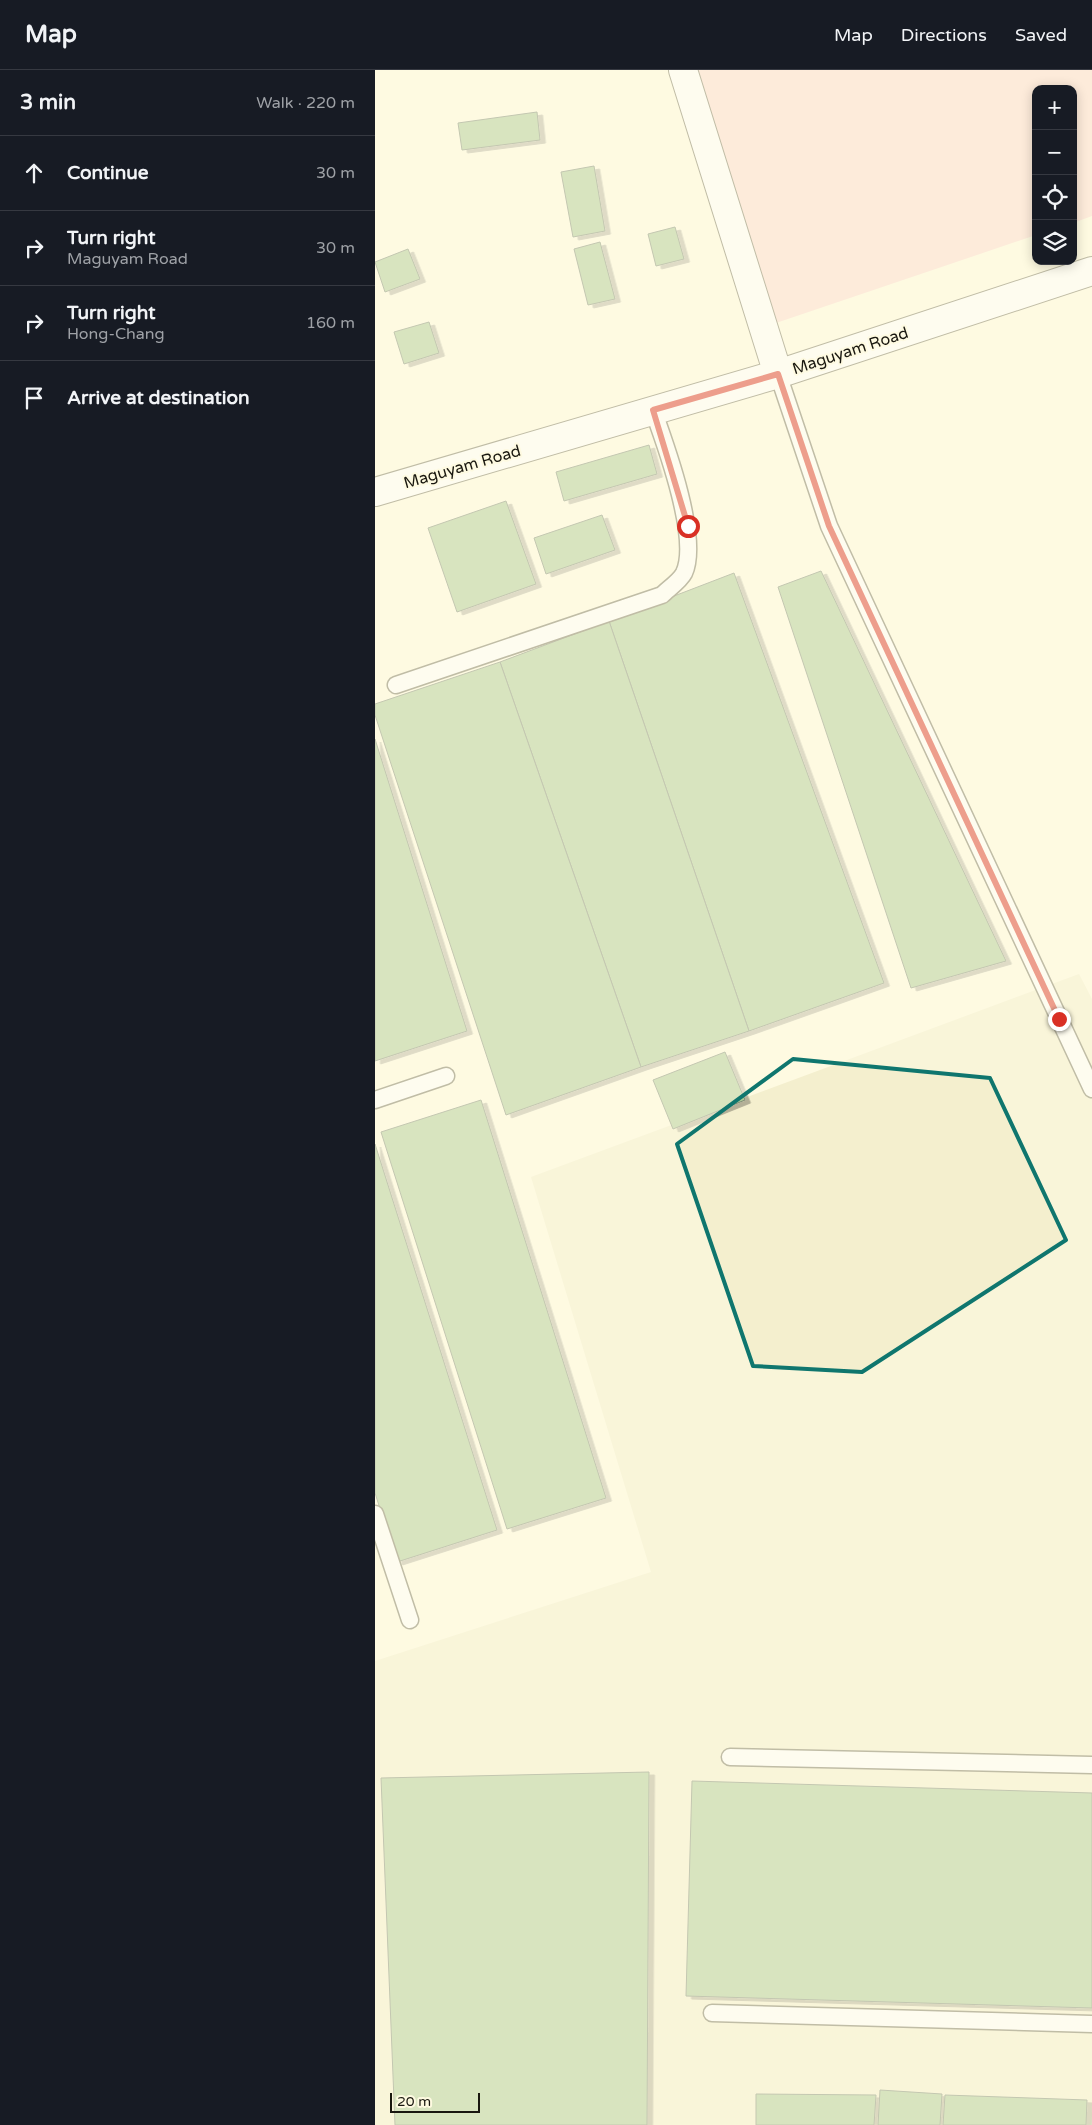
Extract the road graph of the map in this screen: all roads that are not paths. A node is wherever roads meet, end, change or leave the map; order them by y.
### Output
1 (683, 70) edge
2 (1092, 270) edge
3 (778, 374) junction
4 (653, 410) junction
5 (375, 492) edge
6 (395, 684) dead end
7 (446, 1076) dead end
8 (1092, 1089) edge
9 (375, 1100) edge
10 (375, 1514) edge
11 (410, 1620) dead end
12 (730, 1757) dead end
13 (1092, 1765) edge
14 (711, 2013) dead end
15 (1092, 2024) edge

1 - 3 main road
2 - 3 main road, Maguyam Road
3 - 4 main road, Maguyam Road
3 - 8 lane
4 - 5 main road, Maguyam Road
4 - 6 lane
7 - 9 lane
10 - 11 lane
12 - 13 lane
14 - 15 lane

